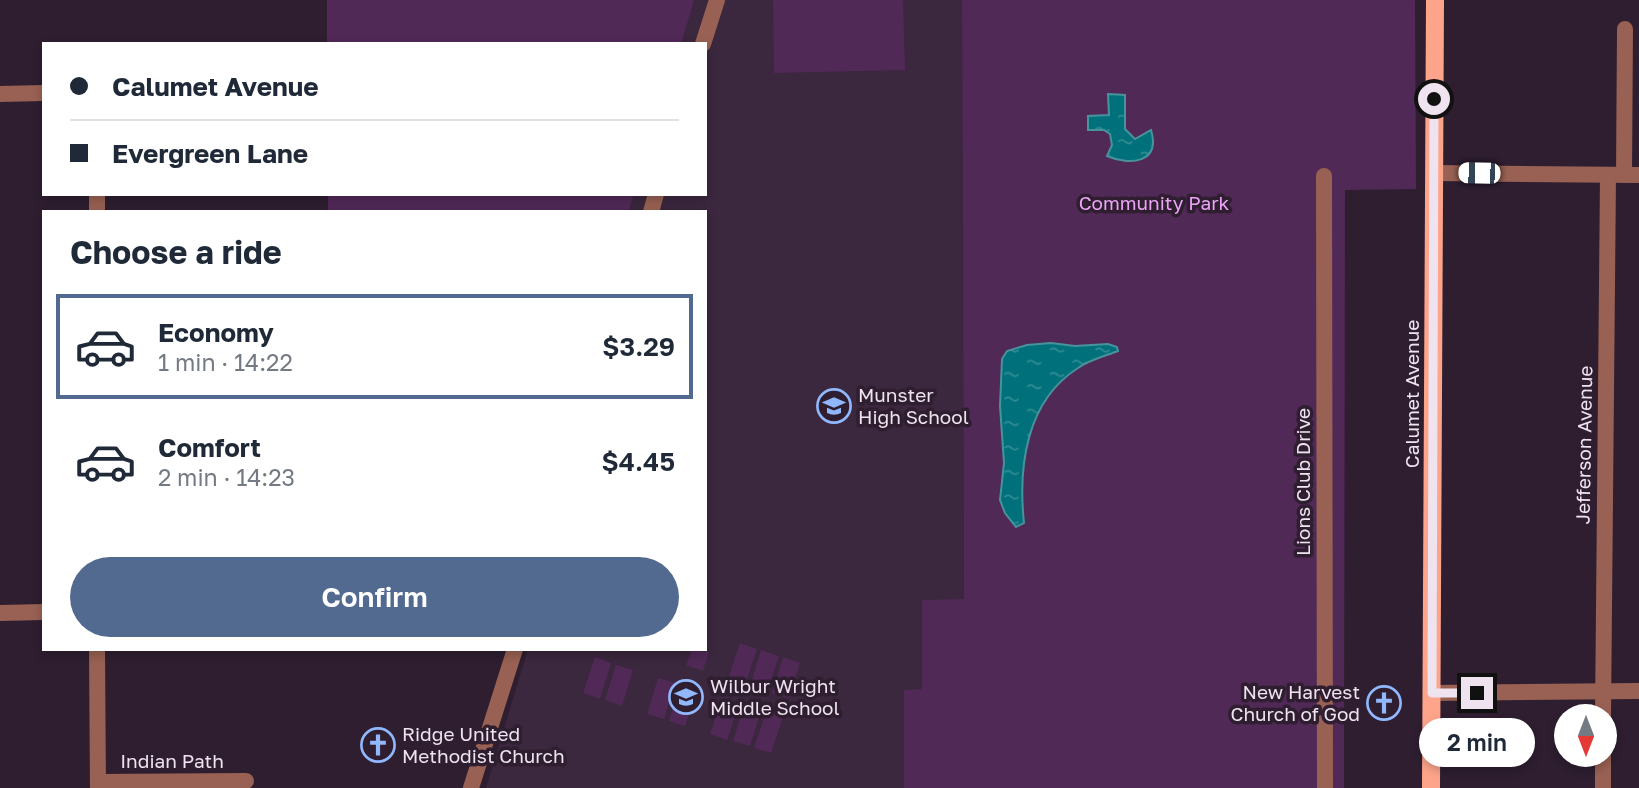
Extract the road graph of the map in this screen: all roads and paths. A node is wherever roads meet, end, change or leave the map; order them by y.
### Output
1 (717, 0) edge
2 (1435, 0) edge
3 (1625, 29) dead end
4 (704, 42) edge
5 (42, 93) edge
6 (0, 94) edge
7 (1434, 173) junction
8 (1624, 175) edge
9 (1324, 176) dead end
10 (42, 612) edge
11 (0, 613) edge
12 (97, 651) edge
13 (514, 651) edge
14 (1603, 691) junction
15 (1639, 691) edge
16 (1432, 693) junction
17 (1603, 704) edge
18 (1603, 767) edge
19 (246, 781) dead end
20 (98, 785) edge
21 (471, 788) edge
22 (1325, 788) edge
23 (1431, 788) edge
24 (1603, 788) edge

1 - 4 street
2 - 7 main road, Calumet Avenue
3 - 8 street, Jefferson Avenue
5 - 6 street
7 - 8 street
7 - 16 main road, Calumet Avenue
8 - 14 street, Jefferson Avenue
9 - 22 street, Lions Club Drive
10 - 11 street
12 - 20 street
13 - 21 street
14 - 15 street
14 - 16 street
14 - 17 street, Jefferson Avenue
16 - 23 main road, Calumet Avenue
18 - 24 street
19 - 20 street, Indian Path

